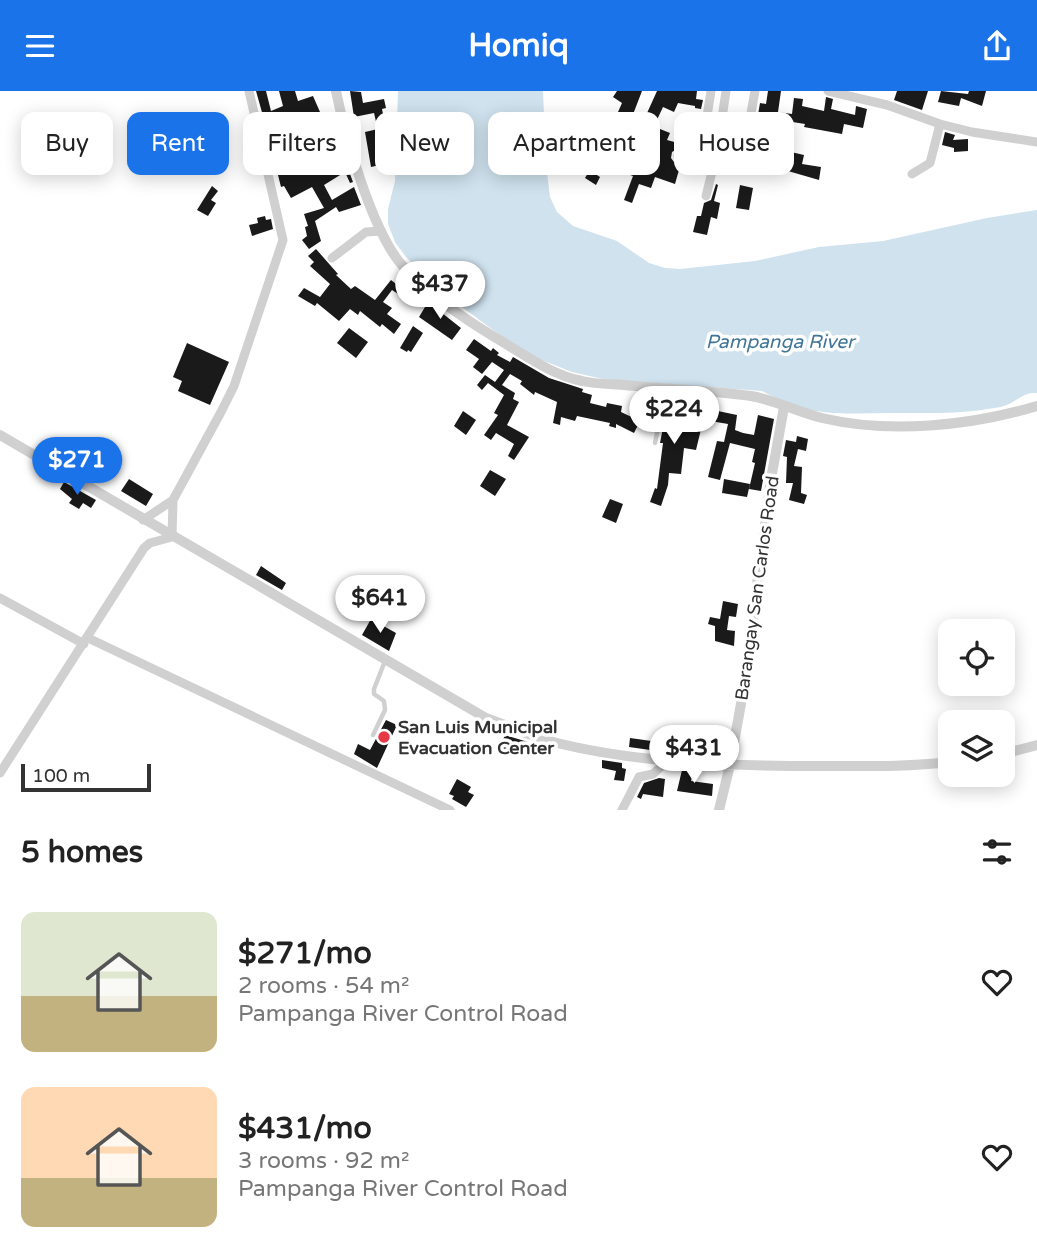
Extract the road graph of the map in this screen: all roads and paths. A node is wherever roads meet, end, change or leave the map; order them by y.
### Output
1 (249, 91) edge
2 (336, 91) edge
3 (711, 91) edge
4 (726, 91) edge
5 (755, 91) edge
6 (828, 91) edge
7 (708, 112) edge
8 (751, 112) edge
9 (940, 124) junction
10 (1037, 142) edge
11 (912, 174) dead end
12 (706, 196) dead end
13 (381, 231) junction
14 (332, 258) dead end
15 (667, 389) junction
16 (1037, 406) edge
17 (785, 407) junction
18 (0, 435) edge
19 (655, 443) dead end
20 (173, 500) junction
21 (143, 520) junction
22 (172, 537) junction
23 (0, 597) edge
24 (86, 641) junction
25 (385, 660) junction
26 (373, 735) dead end
27 (1037, 745) edge
28 (1015, 751) edge
29 (668, 760) junction
30 (938, 763) edge
31 (730, 765) junction
32 (0, 773) edge
33 (450, 810) edge
34 (622, 810) edge
35 (719, 810) edge

1 - 20 street
2 - 13 street
3 - 7 street
4 - 12 street
5 - 8 street
6 - 9 street
9 - 10 street
9 - 11 street
13 - 14 street
13 - 15 street
15 - 17 street
15 - 19 lane
16 - 17 street
17 - 31 street, Barangay San Carlos Road
18 - 21 street
20 - 21 street
20 - 22 street
21 - 22 street
22 - 24 street
22 - 25 street
23 - 24 street
24 - 32 street
24 - 33 street
25 - 26 lane
25 - 29 street
27 - 28 street
29 - 31 street
29 - 34 street
30 - 31 street
31 - 35 street, Barangay San Carlos Road

